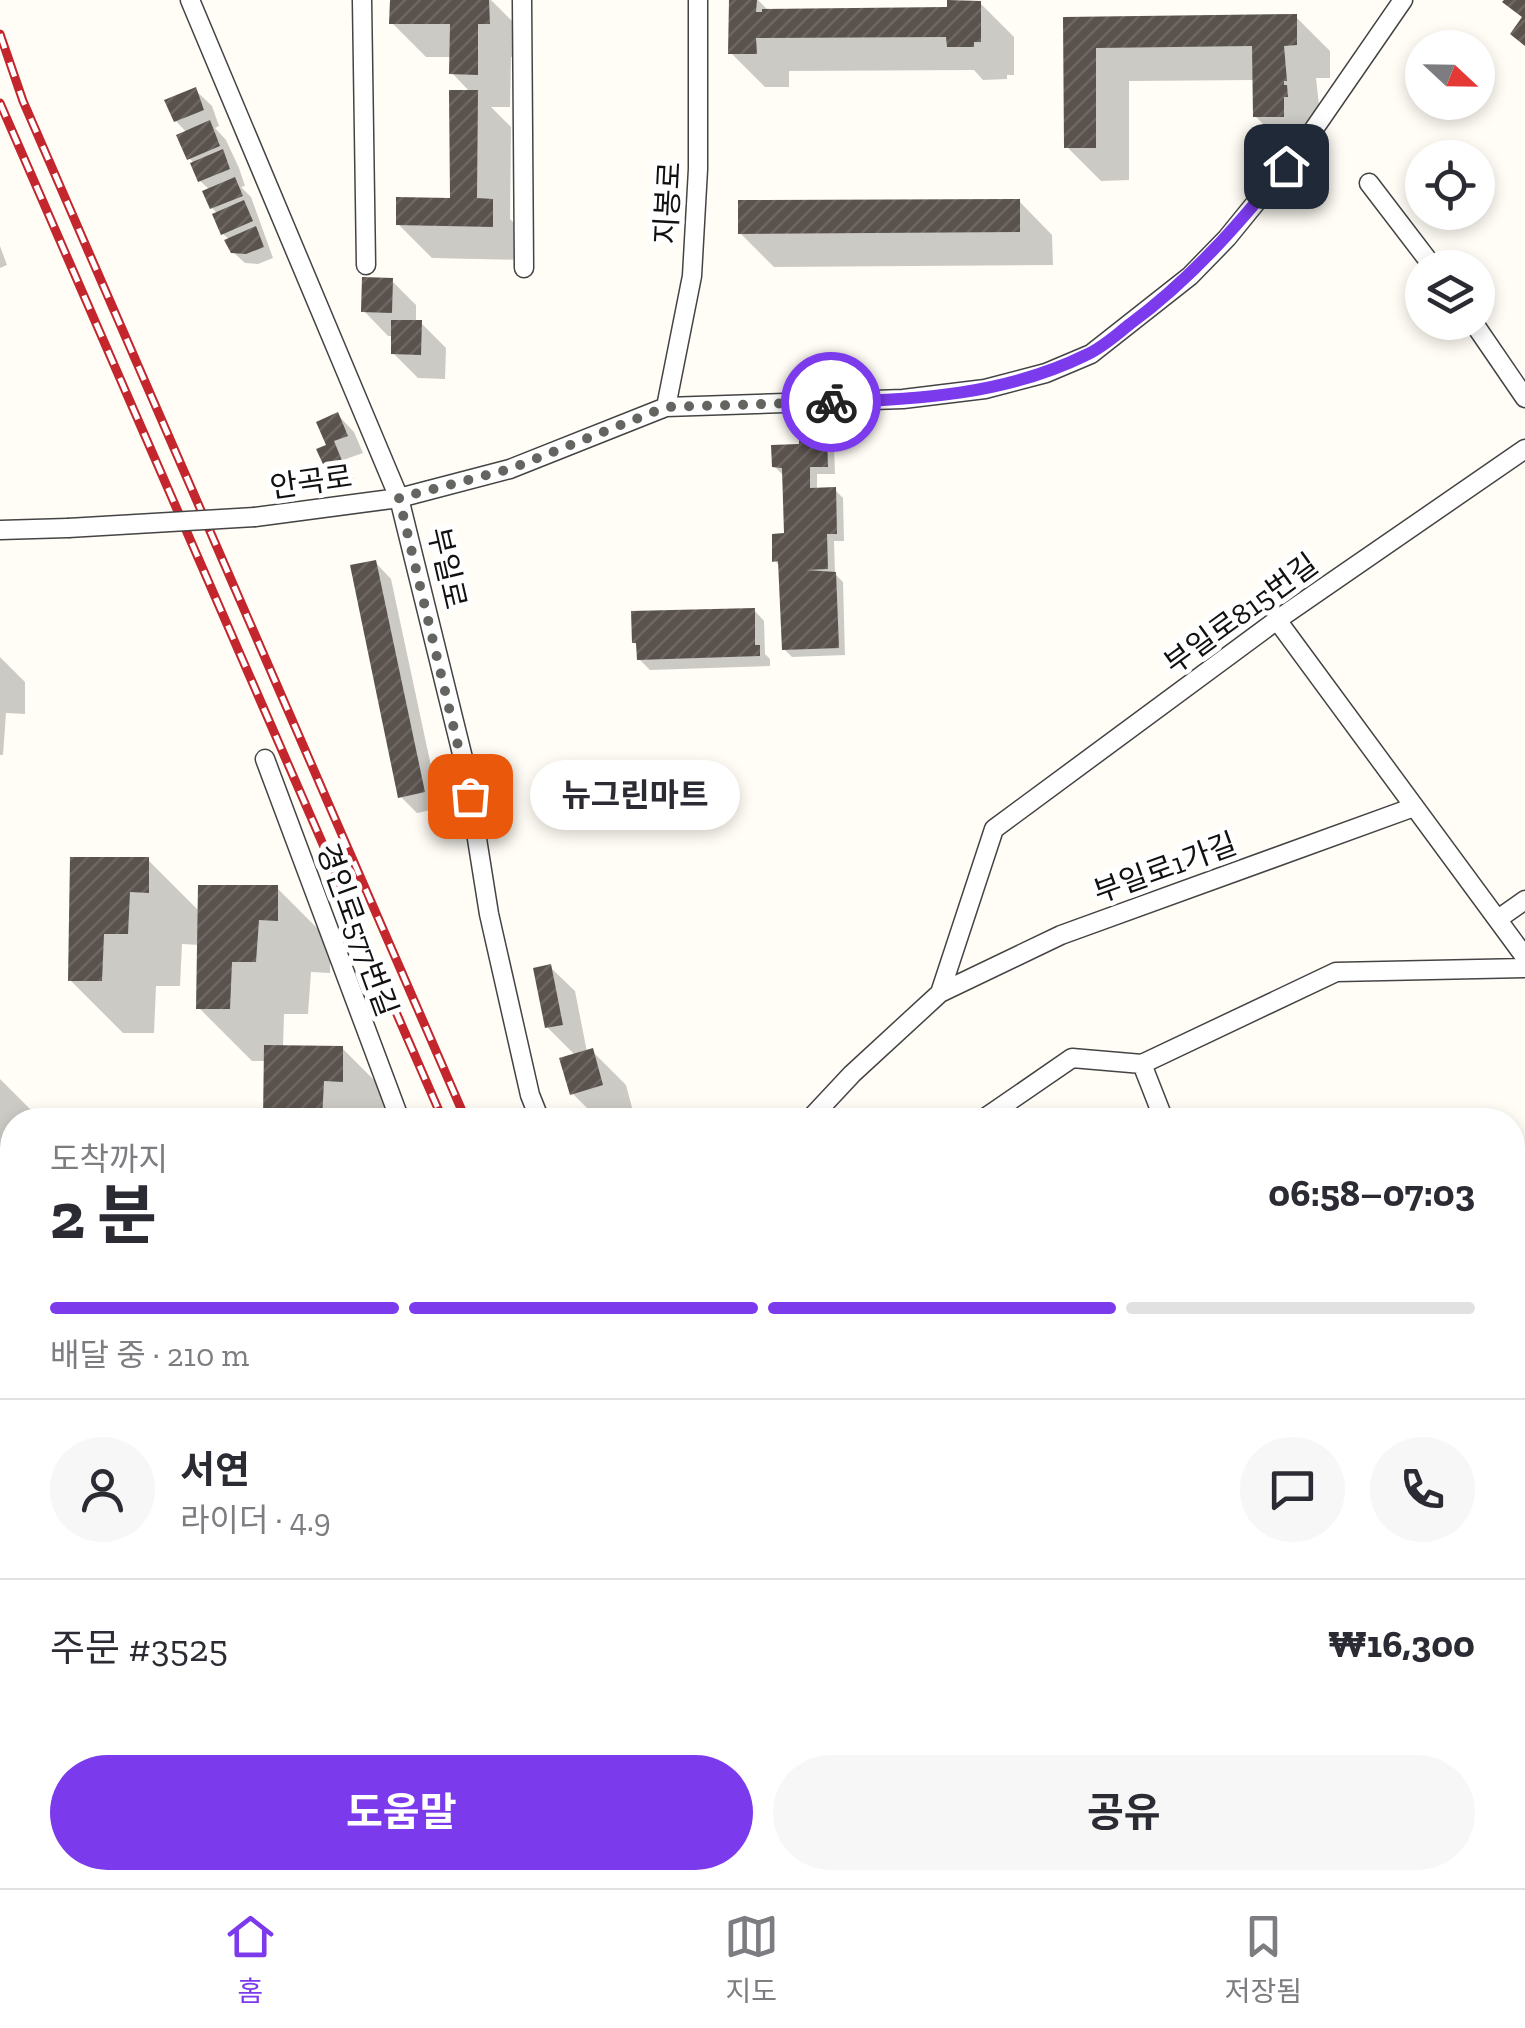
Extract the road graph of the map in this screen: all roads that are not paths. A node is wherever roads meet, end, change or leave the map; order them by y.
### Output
1 (190, 0) edge
2 (362, 0) edge
3 (522, 0) edge
4 (698, 0) edge
5 (1396, 2) edge
6 (1369, 182) dead end
7 (1420, 250) edge
8 (366, 265) dead end
9 (524, 268) dead end
10 (1485, 340) edge
11 (1525, 398) edge
12 (666, 407) junction
13 (1525, 449) edge
14 (399, 498) junction
15 (0, 530) edge
16 (1277, 620) junction
17 (265, 758) dead end
18 (1414, 807) junction
19 (994, 829) joint
20 (1525, 900) edge
21 (1498, 919) junction
22 (1525, 957) edge
23 (1525, 968) edge
24 (940, 994) junction
25 (1142, 1064) junction
26 (396, 1108) edge
27 (535, 1108) edge
28 (820, 1108) edge
29 (999, 1108) edge
30 (1159, 1108) edge

1 - 14 street, 부일로
2 - 8 street
3 - 9 street
4 - 12 street, 지봉로
5 - 12 street, 안곡로
6 - 7 street
10 - 11 street
12 - 14 street, 안곡로
13 - 16 street, 부일로815번길
14 - 15 street, 안곡로, bridge
14 - 27 street, 부일로
16 - 18 street
16 - 19 street, 부일로815번길
17 - 26 street, 경인로577번길
18 - 21 street
18 - 24 street, 부일로1가길
19 - 24 street, 부일로1가길
20 - 21 street
21 - 22 street
23 - 25 street
24 - 28 street, 부일로1가길
25 - 29 street
25 - 30 street

